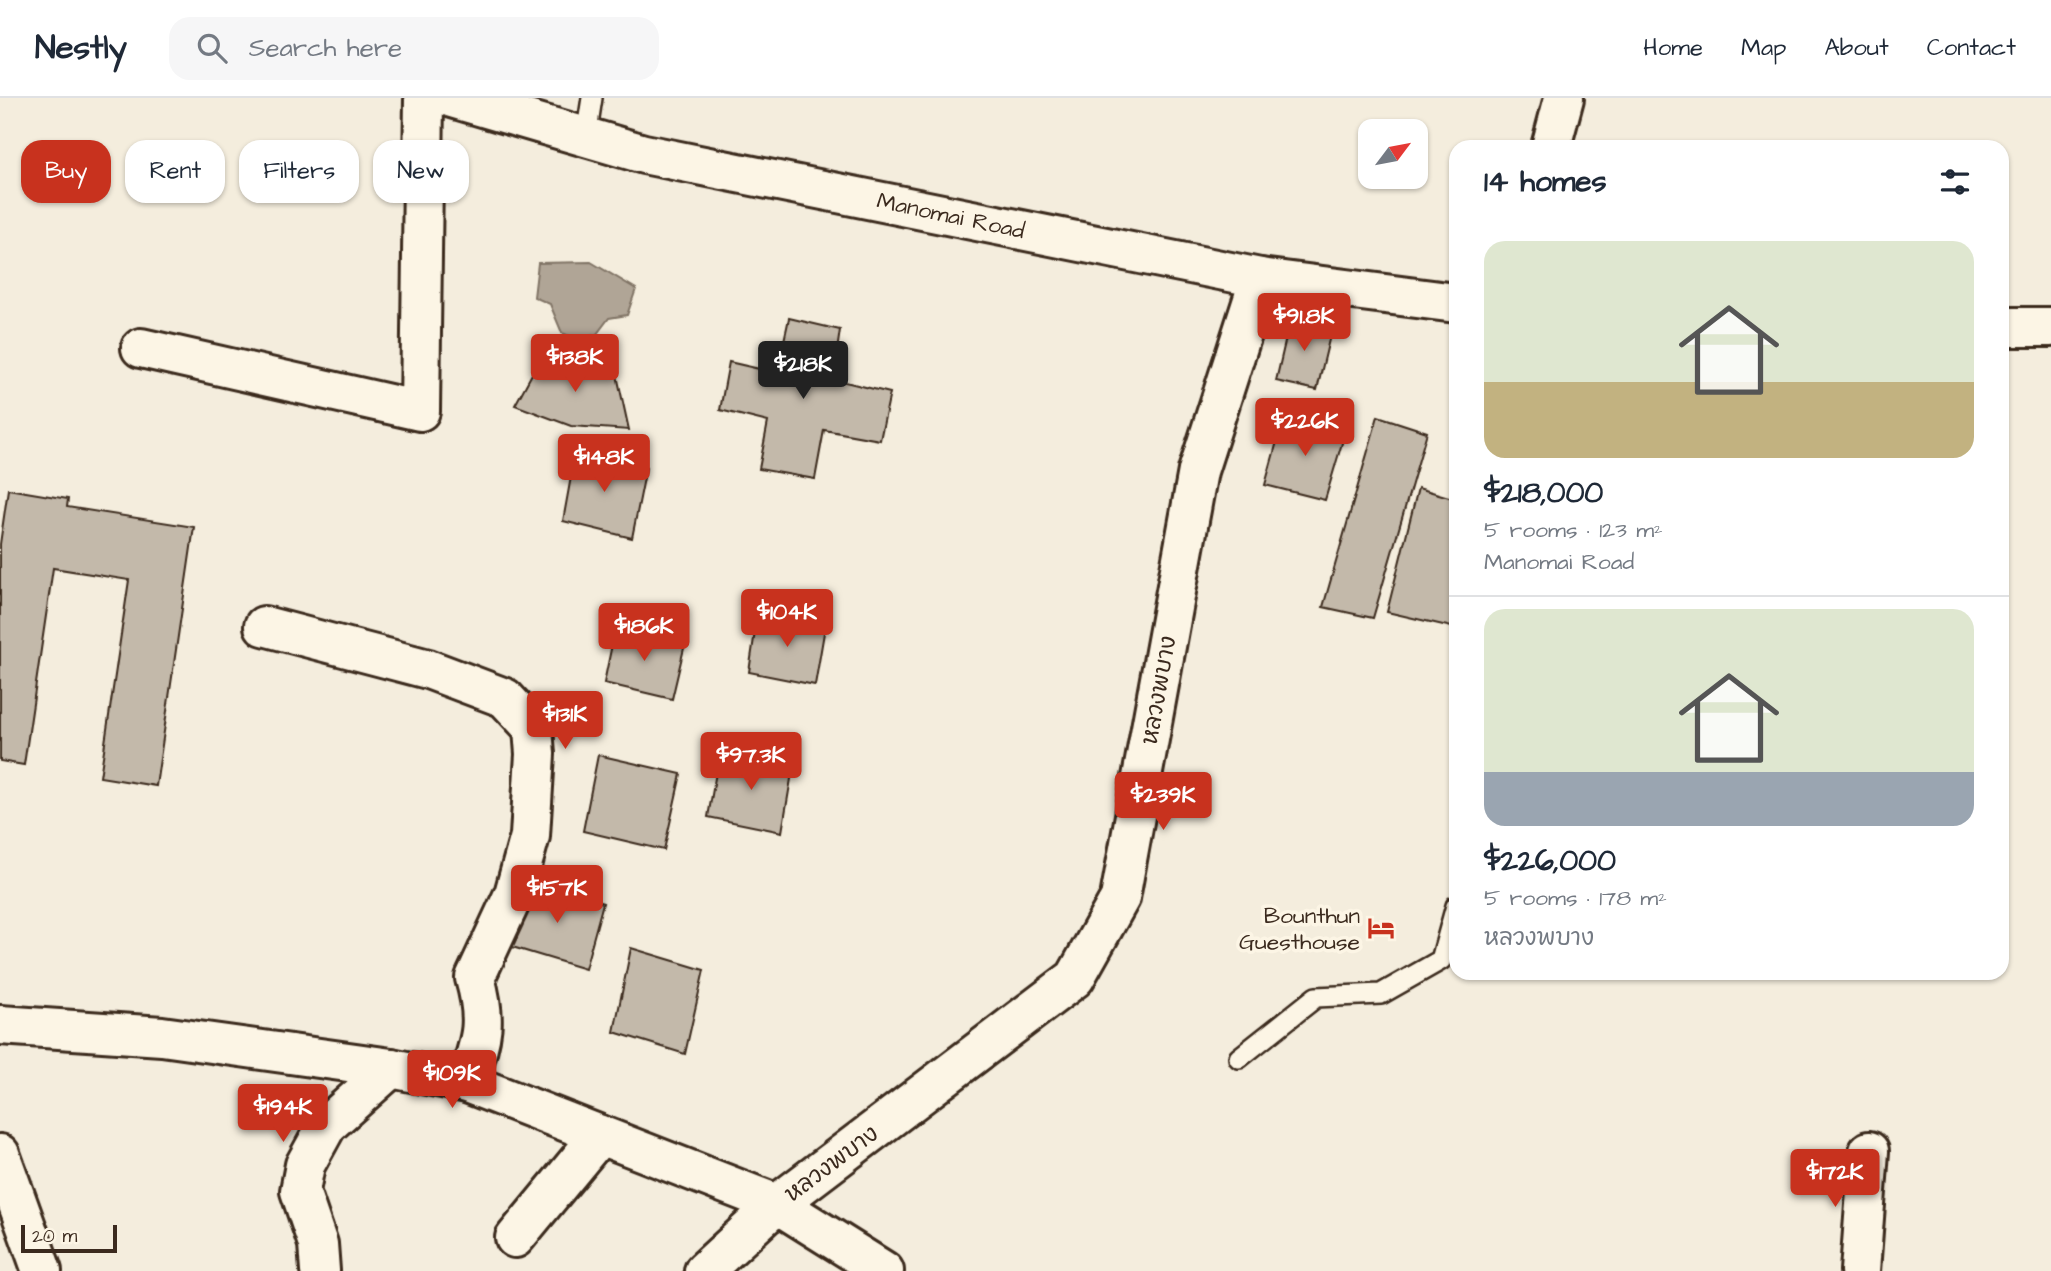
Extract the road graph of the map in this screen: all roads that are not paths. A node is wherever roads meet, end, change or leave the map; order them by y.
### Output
1 (424, 98) edge
2 (452, 98) edge
3 (592, 98) edge
4 (1564, 98) edge
5 (586, 137) junction
6 (1553, 140) edge
7 (1260, 278) junction
8 (1449, 302) edge
9 (2009, 327) edge
10 (2051, 327) edge
11 (141, 348) dead end
12 (264, 626) dead end
13 (1449, 931) edge
14 (0, 1025) edge
15 (1239, 1058) dead end
16 (391, 1068) junction
17 (467, 1083) junction
18 (600, 1135) junction
19 (1869, 1152) dead end
20 (0, 1154) edge
21 (778, 1204) junction
22 (514, 1238) dead end
23 (42, 1271) edge
24 (320, 1271) edge
25 (704, 1271) edge
26 (884, 1271) edge
27 (1860, 1271) edge

1 - 11 street
2 - 5 street, Manomai Road
3 - 5 lane
4 - 6 street
5 - 7 street, Manomai Road
7 - 8 street, Manomai Road
7 - 21 street, หลวงพบาง
9 - 10 street
12 - 17 street
13 - 15 lane
14 - 16 street
16 - 17 street
16 - 24 street
17 - 18 street
18 - 21 street
18 - 22 street
19 - 27 street
20 - 23 street
21 - 25 street, หลวงพบาง
21 - 26 street

